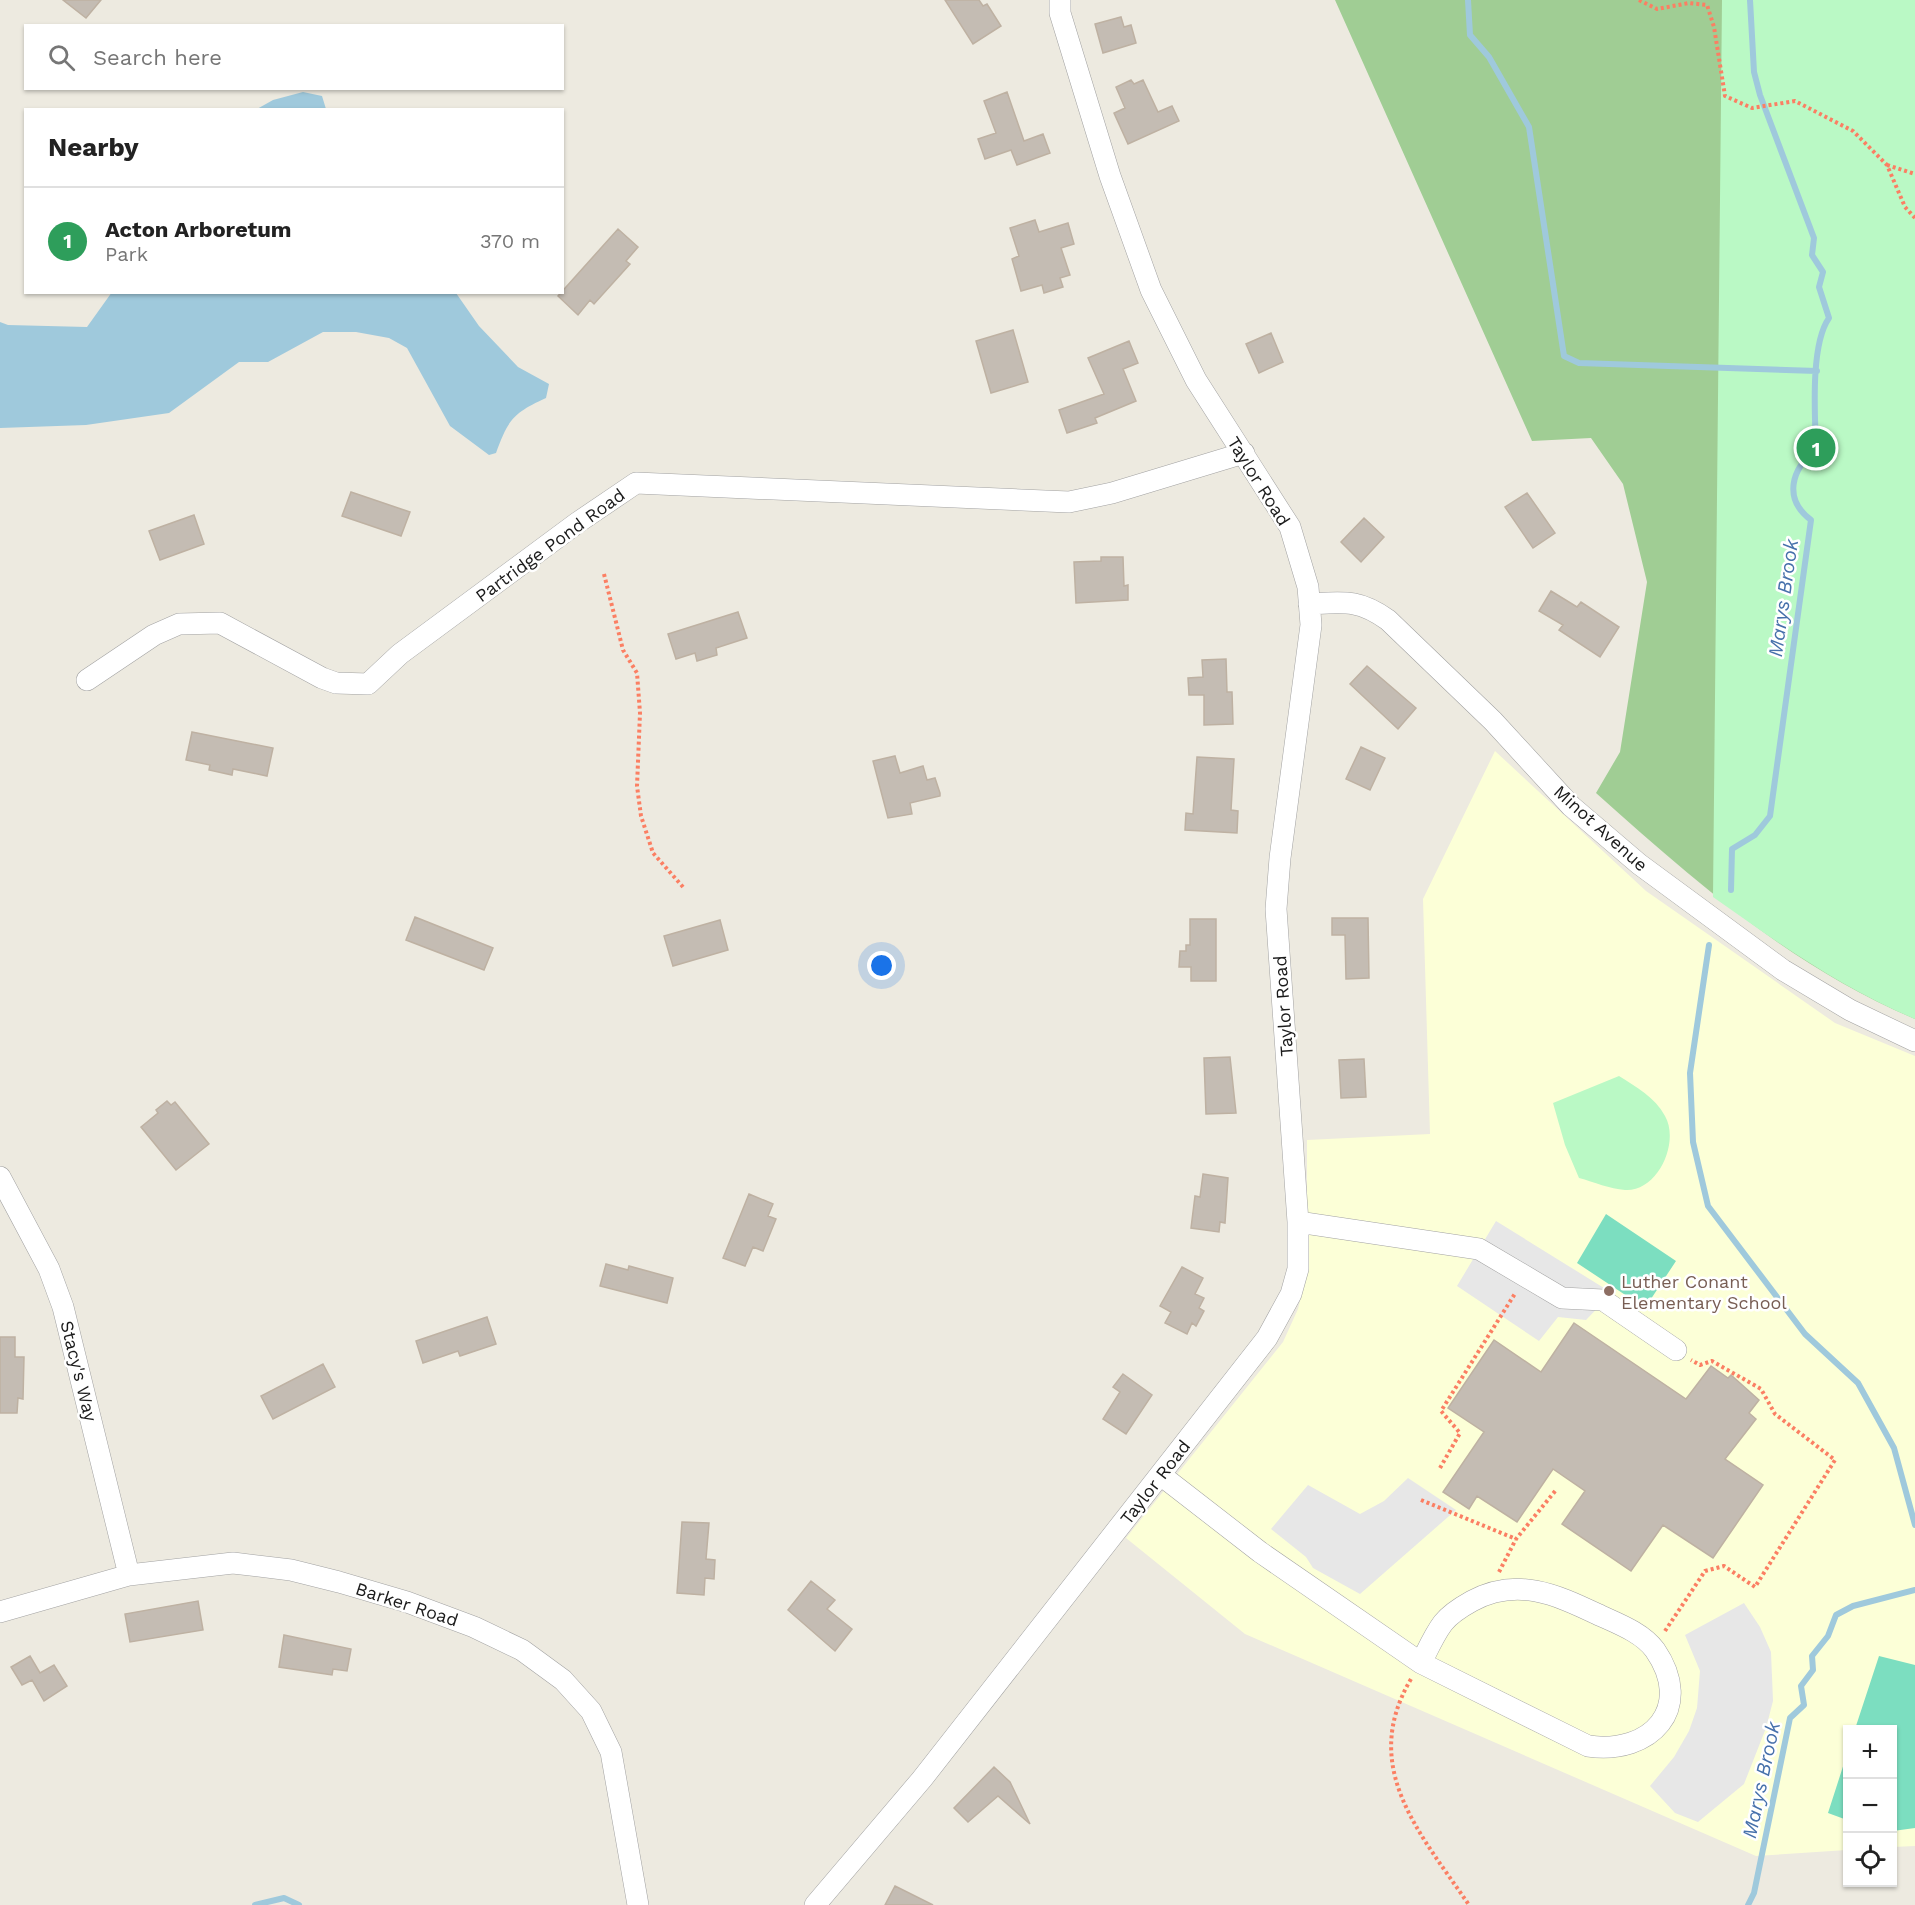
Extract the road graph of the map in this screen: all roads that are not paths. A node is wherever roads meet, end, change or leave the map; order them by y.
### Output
1 (1057, 4) edge
2 (1244, 453) junction
3 (1309, 604) junction
4 (87, 680) dead end
5 (1915, 1041) edge
6 (0, 1177) edge
7 (1298, 1222) junction
8 (1676, 1350) road end
9 (1162, 1476) junction
10 (129, 1575) junction
11 (0, 1612) edge
12 (1421, 1663) junction
13 (638, 1905) edge
14 (815, 1905) edge

1 - 2 street, Taylor Road
2 - 3 street, Taylor Road
2 - 4 street, Partridge Pond Road
3 - 5 street, Minot Avenue
3 - 7 street, Taylor Road
6 - 10 street, Stacy's Way
7 - 8 street
7 - 9 street, Taylor Road
9 - 12 street
9 - 14 street, Taylor Road
10 - 11 street, Barker Road
10 - 13 street, Barker Road
12 - 12 street

